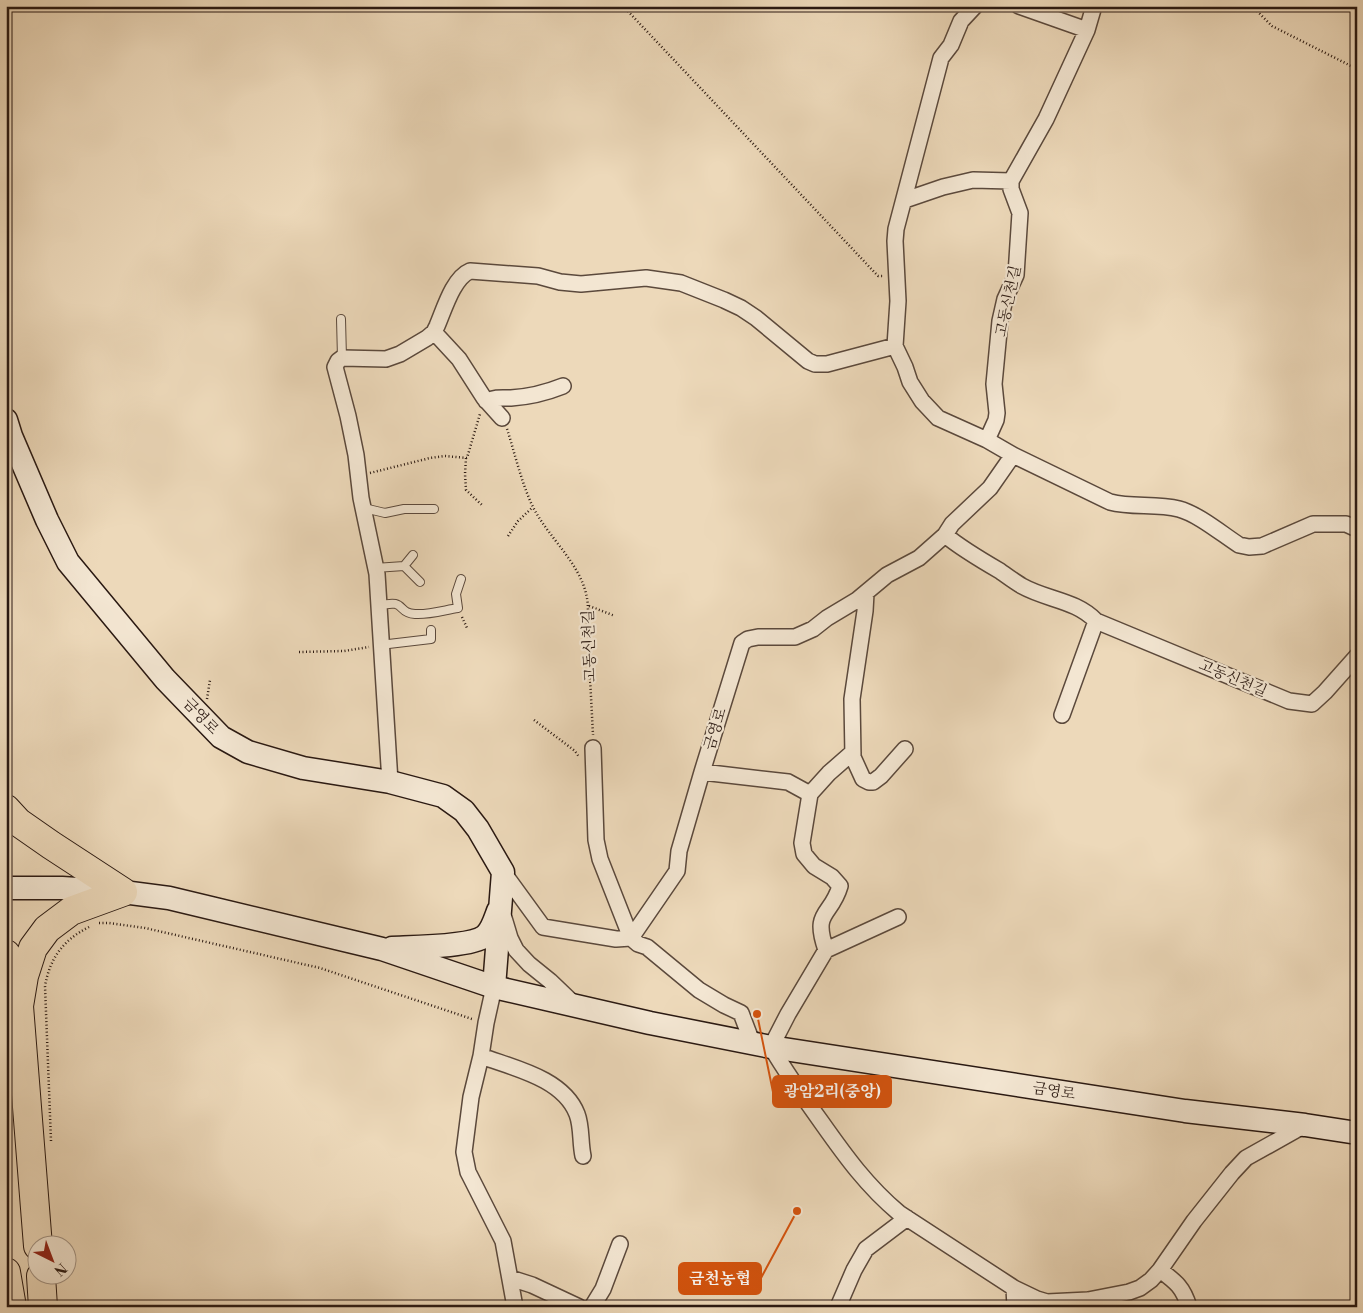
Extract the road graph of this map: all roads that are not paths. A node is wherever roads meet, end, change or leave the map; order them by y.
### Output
1 (976, 6) edge
2 (1019, 6) edge
3 (1094, 6) edge
4 (1087, 30) junction
5 (1011, 181) junction
6 (905, 200) junction
7 (340, 319) dead end
8 (434, 332) junction
9 (895, 346) junction
10 (342, 358) junction
11 (563, 386) dead end
12 (486, 401) junction
13 (502, 418) road end
14 (6, 420) edge
15 (987, 440) junction
16 (1014, 455) junction
17 (364, 508) junction
18 (434, 509) dead end
19 (1357, 529) edge
20 (945, 535) junction
21 (413, 555) dead end
22 (404, 566) junction
23 (376, 568) junction
24 (461, 579) dead end
25 (420, 582) dead end
26 (866, 593) junction
27 (379, 606) junction
28 (1096, 621) junction
29 (430, 630) dead end
30 (380, 646) junction
31 (1357, 656) edge
32 (1062, 716) dead end
33 (593, 748) road end
34 (905, 749) dead end
35 (853, 752) junction
36 (702, 772) junction
37 (390, 782) junction
38 (810, 794) junction
39 (6, 809) edge
40 (503, 872) junction
41 (6, 888) edge
42 (123, 892) junction
43 (500, 903) junction
44 (898, 917) dead end
45 (631, 938) junction
46 (382, 949) junction
47 (826, 950) junction
48 (6, 954) edge
49 (494, 987) junction
50 (576, 1005) junction
51 (19, 1006) junction
52 (762, 1045) junction
53 (481, 1056) junction
54 (1305, 1125) junction
55 (1357, 1133) edge
56 (583, 1156) dead end
57 (906, 1218) junction
58 (37, 1236) edge
59 (620, 1244) dead end
60 (1160, 1270) junction
61 (6, 1272) edge
62 (510, 1278) junction
63 (42, 1286) edge
64 (1014, 1288) junction
65 (12, 1307) edge
66 (43, 1307) edge
67 (515, 1307) edge
68 (579, 1307) edge
69 (592, 1307) edge
70 (838, 1307) edge
71 (1015, 1307) edge
72 (1189, 1307) edge

1 - 6 street
2 - 4 street
3 - 4 street
4 - 5 street
5 - 6 street
5 - 15 street, 고동신천길
6 - 9 street
7 - 10 lane
8 - 9 street
8 - 10 street
8 - 12 street
9 - 15 street
10 - 17 street
11 - 12 street
12 - 13 street
14 - 37 street, 금영로
15 - 16 street
16 - 19 street
16 - 20 street
17 - 18 lane
17 - 23 street
20 - 26 street
20 - 28 street, 고동신천길
21 - 22 lane
22 - 23 lane
22 - 25 lane
23 - 27 street
24 - 27 lane
26 - 35 street
26 - 36 street, 금영로
27 - 30 street
28 - 31 street, 고동신천길
28 - 32 street
29 - 30 lane
30 - 37 street
33 - 45 street
34 - 35 street
35 - 38 street
36 - 38 street
36 - 45 street, 금영로
37 - 40 street, 금영로
38 - 47 street
39 - 42 highway
40 - 43 street
40 - 45 street, 금영로
41 - 42 street
42 - 46 street
42 - 51 highway
43 - 46 street
43 - 49 street
43 - 50 street
44 - 47 street
45 - 52 street
46 - 49 street, 금영로
47 - 52 street
48 - 51 highway
49 - 50 street, 금영로
49 - 53 street
50 - 52 street, 금영로
51 - 58 highway
52 - 54 street, 금영로
52 - 57 street
53 - 56 street
53 - 62 street
54 - 55 street, 금영로
54 - 60 street
57 - 64 street
57 - 70 street
59 - 69 street
60 - 64 street
60 - 72 street
61 - 65 highway
62 - 67 street
62 - 68 street
63 - 66 highway
64 - 71 street

